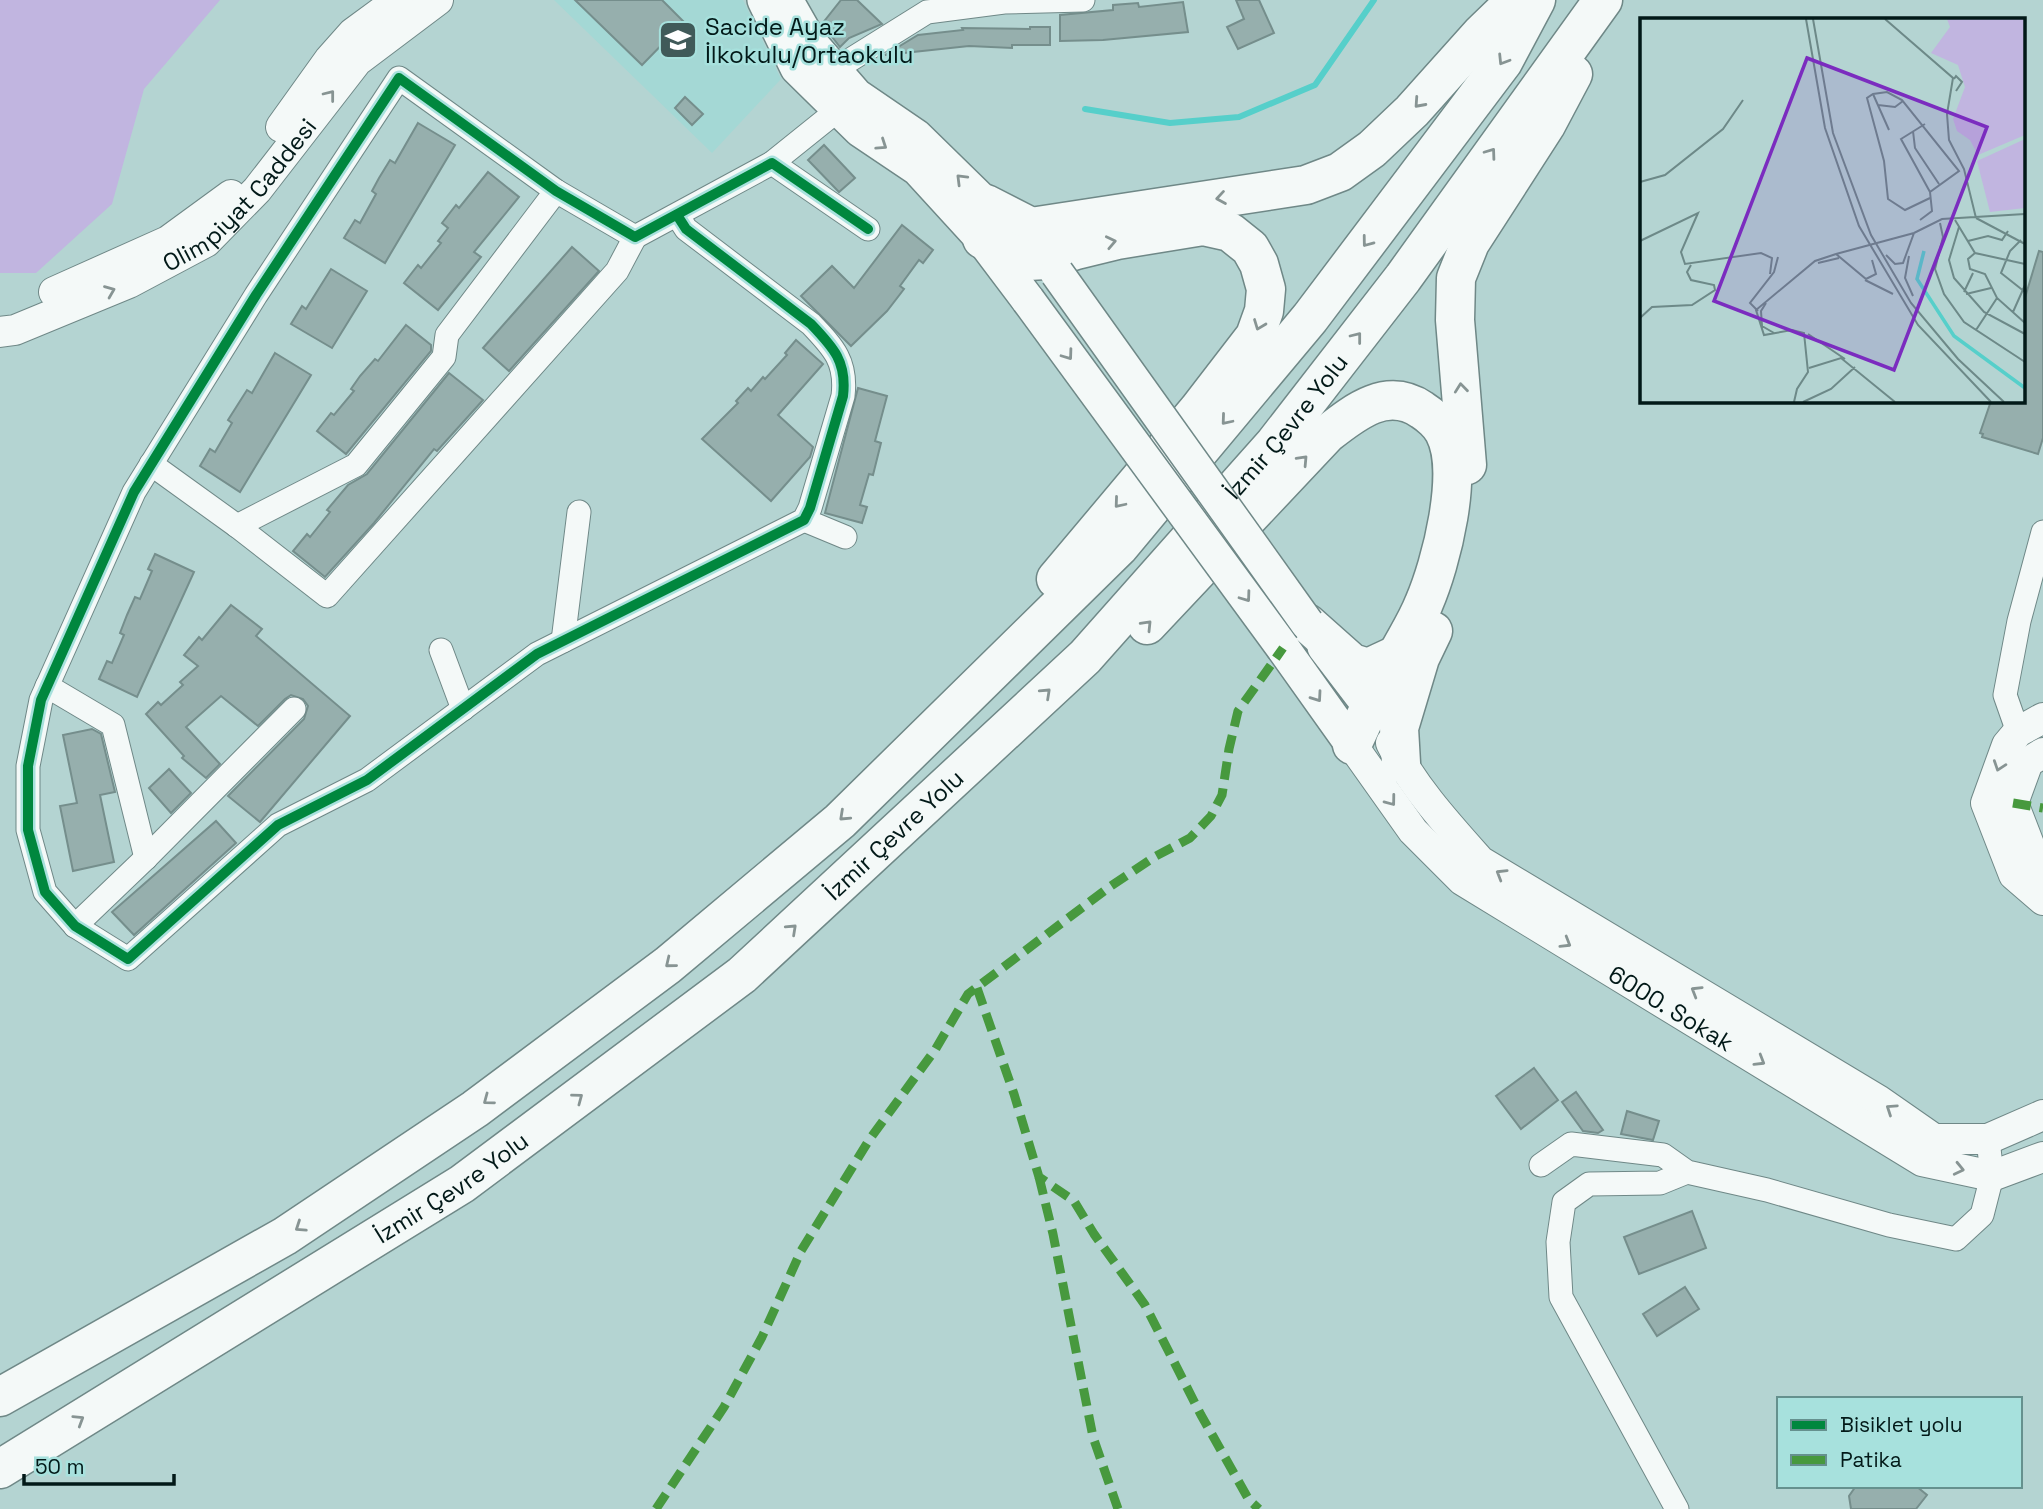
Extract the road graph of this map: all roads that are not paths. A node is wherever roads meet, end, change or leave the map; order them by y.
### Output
1 (398, 0) edge
2 (438, 0) edge
3 (764, 0) edge
4 (786, 0) edge
5 (1083, 0) edge
6 (1516, 0) edge
7 (1536, 0) edge
8 (1603, 0) edge
9 (1613, 0) edge
10 (834, 70) junction
11 (838, 110) junction
12 (772, 163) junction
13 (556, 191) junction
14 (677, 215) junction
15 (984, 222) junction
16 (868, 229) dead end
17 (635, 237) junction
18 (1043, 253) junction
19 (1028, 300) junction
20 (0, 313) edge
21 (0, 332) edge
22 (151, 464) junction
23 (579, 512) dead end
24 (804, 520) junction
25 (237, 526) junction
26 (2043, 532) edge
27 (845, 537) dead end
28 (1295, 635) junction
29 (563, 641) junction
30 (441, 650) dead end
31 (1408, 657) junction
32 (47, 687) junction
33 (293, 709) dead end
34 (463, 709) junction
35 (1376, 714) junction
36 (2031, 725) edge
37 (1352, 746) junction
38 (2043, 753) edge
39 (1401, 763) junction
40 (894, 769) junction
41 (925, 806) junction
42 (146, 859) junction
43 (2043, 867) edge
44 (2043, 900) edge
45 (75, 926) junction
46 (2043, 1115) edge
47 (1988, 1139) junction
48 (2043, 1157) edge
49 (1541, 1165) dead end
50 (1687, 1172) junction
51 (1992, 1177) junction
52 (0, 1397) edge
53 (0, 1469) edge
54 (1676, 1509) edge

1 - 20 street, Olimpiyat Caddesi
21 -> 2 street, Olimpiyat Caddesi
3 - 11 main road
4 - 10 main road
5 - 10 street
6 -> 18 highway
7 -> 40 highway, İzmir Çevre Yolu
41 -> 8 highway, İzmir Çevre Yolu
31 -> 9 highway
15 -> 10 main road
11 - 12 street
11 -> 15 main road
12 - 14 street
12 - 16 street
13 - 17 street
13 - 22 street
13 - 25 street
14 - 17 street
14 - 24 street
15 - 18 highway
15 - 19 main road
17 - 25 street
18 - 19 highway
18 - 28 main road, bridge
18 -> 40 highway
19 -> 28 main road, bridge
22 - 25 street
22 - 32 street
23 - 29 street
24 - 27 street
24 - 29 street
26 - 36 street
28 - 31 highway
28 - 35 main road
28 -> 37 main road
29 - 34 street
30 - 34 street
31 - 35 highway
31 - 39 highway
41 -> 31 highway
32 - 42 street
32 - 45 street
33 - 42 street
34 - 45 street
35 - 37 highway
35 - 39 street, 6000. Sokak
36 -> 44 street
37 -> 51 street, 6000. Sokak
38 - 43 street
47 -> 39 street, 6000. Sokak
40 -> 52 highway, İzmir Çevre Yolu
53 -> 41 highway, İzmir Çevre Yolu
42 - 45 street
46 - 47 street, 6000. Sokak
47 - 51 street
48 - 51 street
49 - 50 street
50 - 51 street
50 - 54 street

